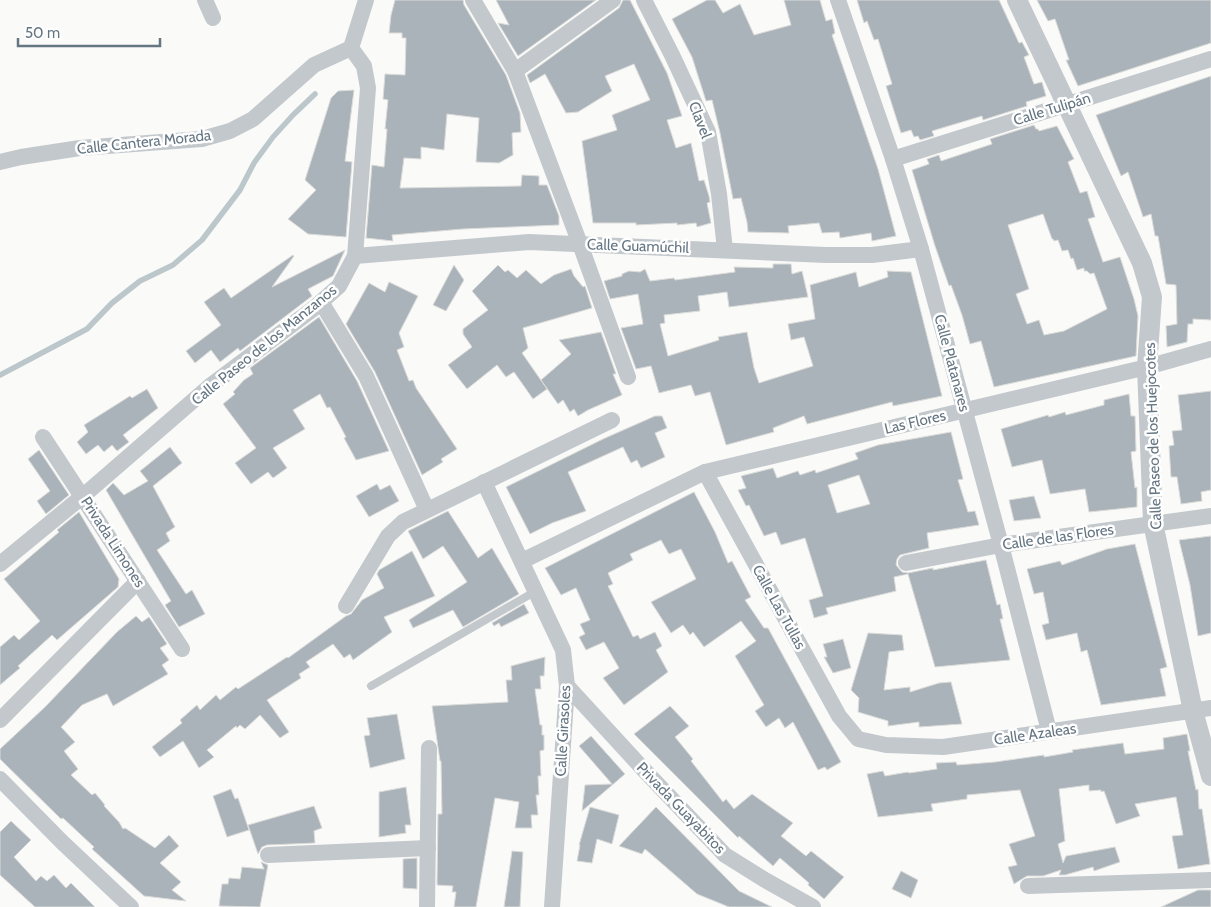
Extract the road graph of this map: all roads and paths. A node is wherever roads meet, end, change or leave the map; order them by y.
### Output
1 (205, 0) edge
2 (366, 0) edge
3 (474, 0) edge
4 (613, 0) edge
5 (644, 0) edge
6 (838, 0) edge
7 (1018, 0) edge
8 (213, 18) dead end
9 (351, 48) junction
10 (1211, 59) edge
11 (514, 71) junction
12 (1067, 104) junction
13 (893, 159) junction
14 (0, 162) edge
15 (580, 244) junction
16 (921, 249) junction
17 (725, 250) junction
18 (355, 256) junction
19 (321, 302) junction
20 (1211, 350) edge
21 (1147, 367) junction
22 (628, 377) dead end
23 (965, 410) junction
24 (612, 420) dead end
25 (43, 437) dead end
26 (705, 472) junction
27 (484, 482) junction
28 (83, 496) junction
29 (427, 510) junction
30 (1211, 516) edge
31 (1154, 523) junction
32 (1001, 545) junction
33 (522, 561) junction
34 (906, 562) dead end
35 (0, 564) edge
36 (138, 581) junction
37 (536, 592) junction
38 (346, 606) dead end
39 (182, 649) dead end
40 (371, 686) dead end
41 (567, 686) junction
42 (1202, 709) edge
43 (0, 720) edge
44 (1049, 732) junction
45 (858, 739) joint
46 (429, 748) dead end
47 (1211, 776) edge
48 (0, 779) edge
49 (428, 848) junction
50 (268, 856) dead end
51 (1211, 880) edge
52 (1028, 886) dead end
53 (131, 907) edge
54 (427, 907) edge
55 (552, 907) edge
56 (814, 907) edge

1 - 8 street
2 - 9 street
3 - 11 street
4 - 11 street
5 - 17 street, Clavel
6 - 13 street, Calle Platanares
7 - 12 street, Calle Paseo de los Huejocotes
9 - 14 street, Calle Cantera Morada
9 - 18 street, Calle Paseo de los Manzanos
10 - 12 street, Calle Tulipán
11 - 15 street
12 - 13 street, Calle Tulipán
12 - 21 street, Calle Paseo de los Huejocotes
13 - 16 street, Calle Platanares
15 - 17 street, Calle Guamúchil
15 - 18 street, Calle Guamúchil
15 - 22 street
16 - 17 street, Calle Guamúchil
16 - 23 street, Calle Platanares
18 - 19 street, Calle Paseo de los Manzanos
19 - 28 street, Calle Paseo de los Manzanos
19 - 29 street
20 - 21 street, Las Flores
21 - 23 street, Las Flores
21 - 31 street, Calle Paseo de los Huejocotes
23 - 26 street, Las Flores
23 - 32 street, Calle Platanares
24 - 27 street
25 - 28 street, Privada Limones
26 - 33 street, Las Flores
26 - 45 street, Calle Las Tullas
27 - 29 street
27 - 33 street, Calle Girasoles
28 - 35 street, Calle Paseo de los Manzanos
28 - 36 street, Privada Limones
29 - 38 street
30 - 31 street, Calle de las Flores
31 - 32 street, Calle de las Flores
31 - 42 street, Calle Paseo de los Huejocotes
32 - 34 street, Calle de las Flores
32 - 44 street, Calle Platanares
33 - 37 street, Calle Girasoles
36 - 39 street, Privada Limones
36 - 43 street
37 - 40 lane
37 - 41 street, Calle Girasoles
41 - 55 street, Calle Girasoles
41 - 56 street, Privada Guayabitos
42 - 44 street, Calle Azaleas
42 - 47 street, Calle Paseo de los Huejocotes
44 - 45 street, Calle Azaleas
46 - 49 street
48 - 53 street
49 - 50 street
49 - 54 street
51 - 52 street

